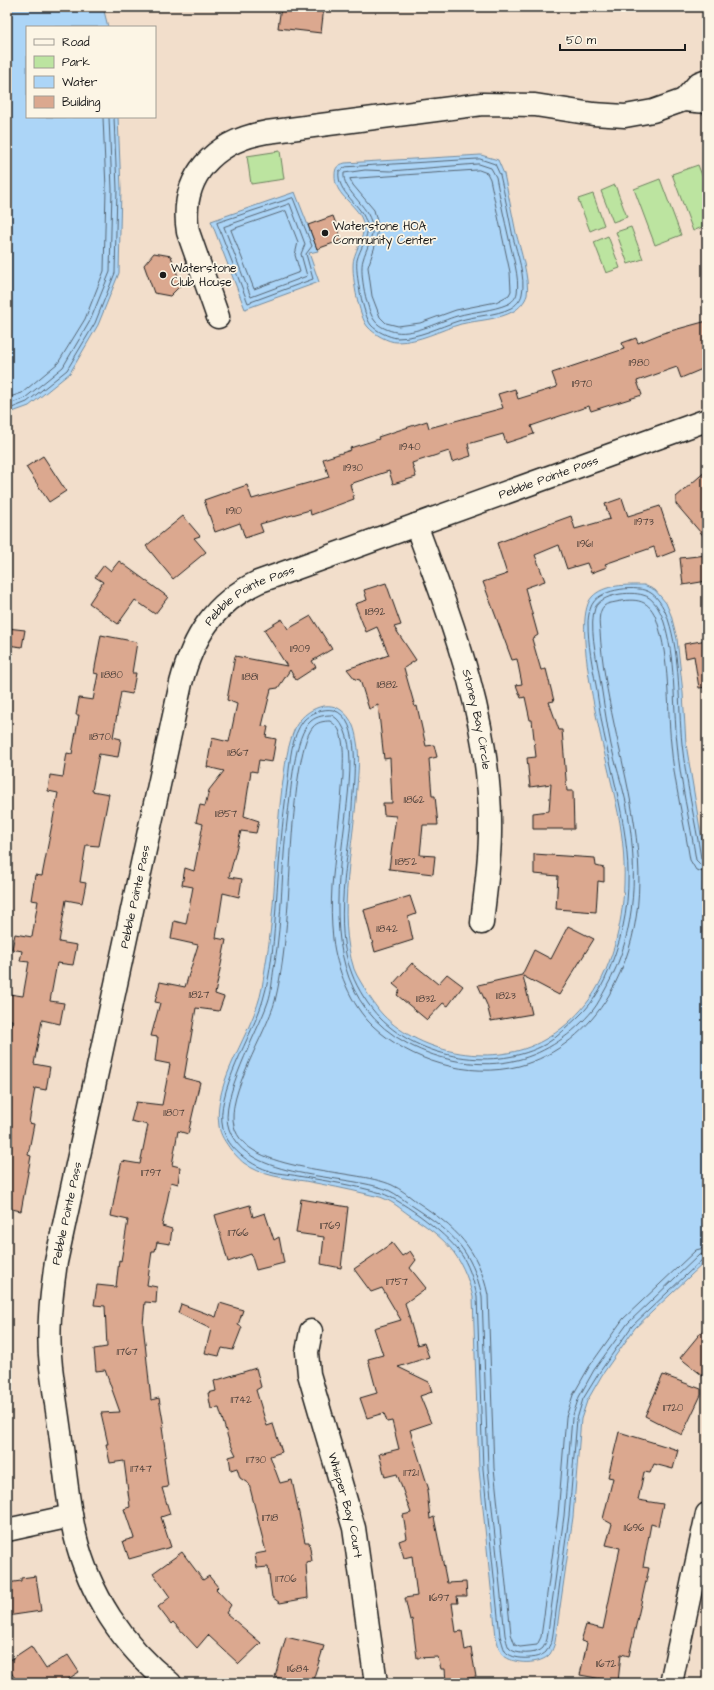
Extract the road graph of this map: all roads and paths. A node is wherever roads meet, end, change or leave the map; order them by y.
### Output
1 (707, 80) edge
2 (684, 100) junction
3 (707, 102) edge
4 (218, 317) dead end
5 (707, 420) edge
6 (416, 525) junction
7 (482, 923) dead end
8 (311, 1331) dead end
9 (707, 1514) edge
10 (71, 1516) junction
11 (7, 1530) edge
12 (170, 1683) edge
13 (376, 1683) edge
14 (671, 1683) edge

1 - 2 street
2 - 3 street
2 - 4 street
5 - 6 street, Pebble Pointe Pass
6 - 7 street, Stoney Bay Circle
6 - 10 street, Pebble Pointe Pass
8 - 13 street, Whisper Bay Court
9 - 14 street
10 - 11 street
10 - 12 street, Pebble Pointe Pass

